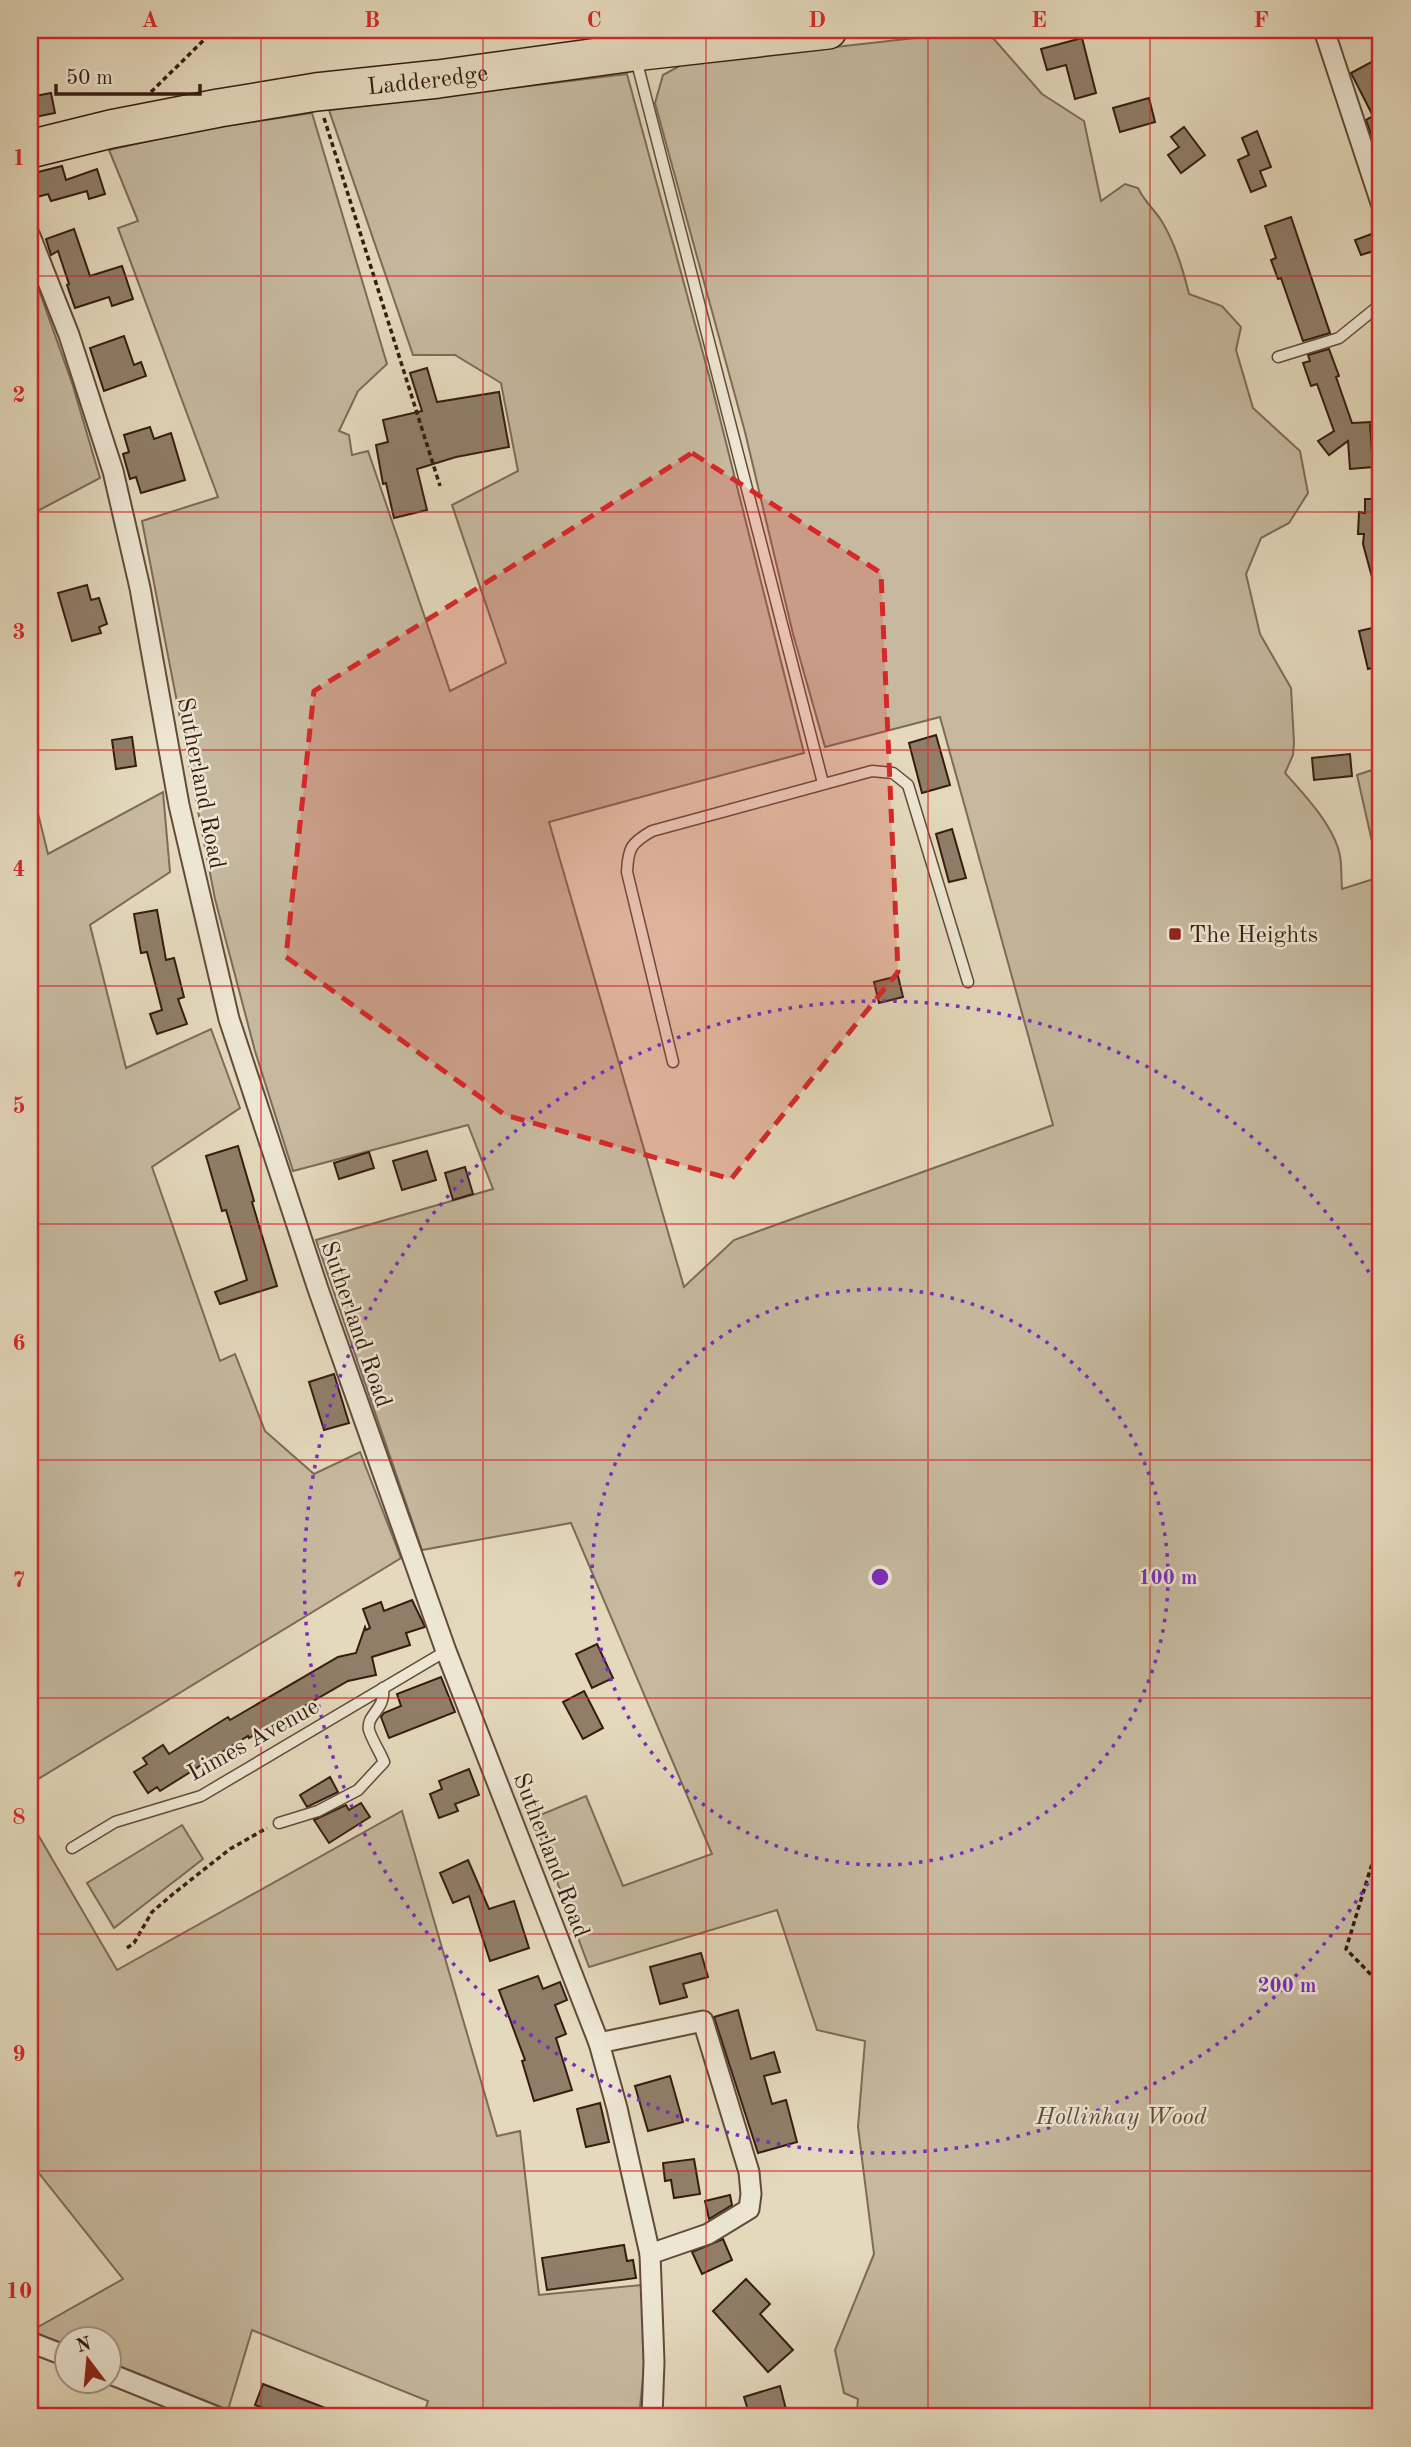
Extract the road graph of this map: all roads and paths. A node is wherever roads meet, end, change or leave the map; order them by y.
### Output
1 (214, 30) edge
2 (828, 30) edge
3 (1324, 30) edge
4 (621, 45) edge
5 (150, 92) dead end
6 (316, 92) junction
7 (30, 149) edge
8 (1377, 173) edge
9 (1381, 203) edge
10 (30, 236) edge
11 (1381, 304) edge
12 (1278, 358) dead end
13 (440, 486) dead end
14 (823, 783) junction
15 (968, 982) dead end
16 (673, 1062) dead end
17 (446, 1651) junction
18 (383, 1688) junction
19 (279, 1823) joint
20 (72, 1848) dead end
21 (1381, 1850) edge
22 (127, 1948) dead end
23 (1381, 1985) edge
24 (599, 2043) junction
25 (650, 2254) junction
26 (30, 2342) edge
27 (52, 2351) edge
28 (122, 2380) edge
29 (188, 2411) edge
30 (217, 2417) edge
31 (652, 2417) edge

1 - 5 path
2 - 4 highway, Ladderedge
3 - 8 street
4 - 6 highway, Ladderedge
4 - 14 lane
6 - 7 highway, Ladderedge
6 - 13 path
8 - 9 street
10 - 17 street, Sutherland Road
11 - 12 lane
14 - 15 lane
14 - 16 lane
17 - 18 lane, Limes Avenue
17 - 24 street, Sutherland Road
18 - 19 lane
18 - 20 lane, Limes Avenue
19 - 22 path
21 - 23 path
24 - 25 street, Sutherland Road
24 - 25 street
25 - 31 street, Sutherland Road
26 - 27 street
28 - 29 street
29 - 30 street

